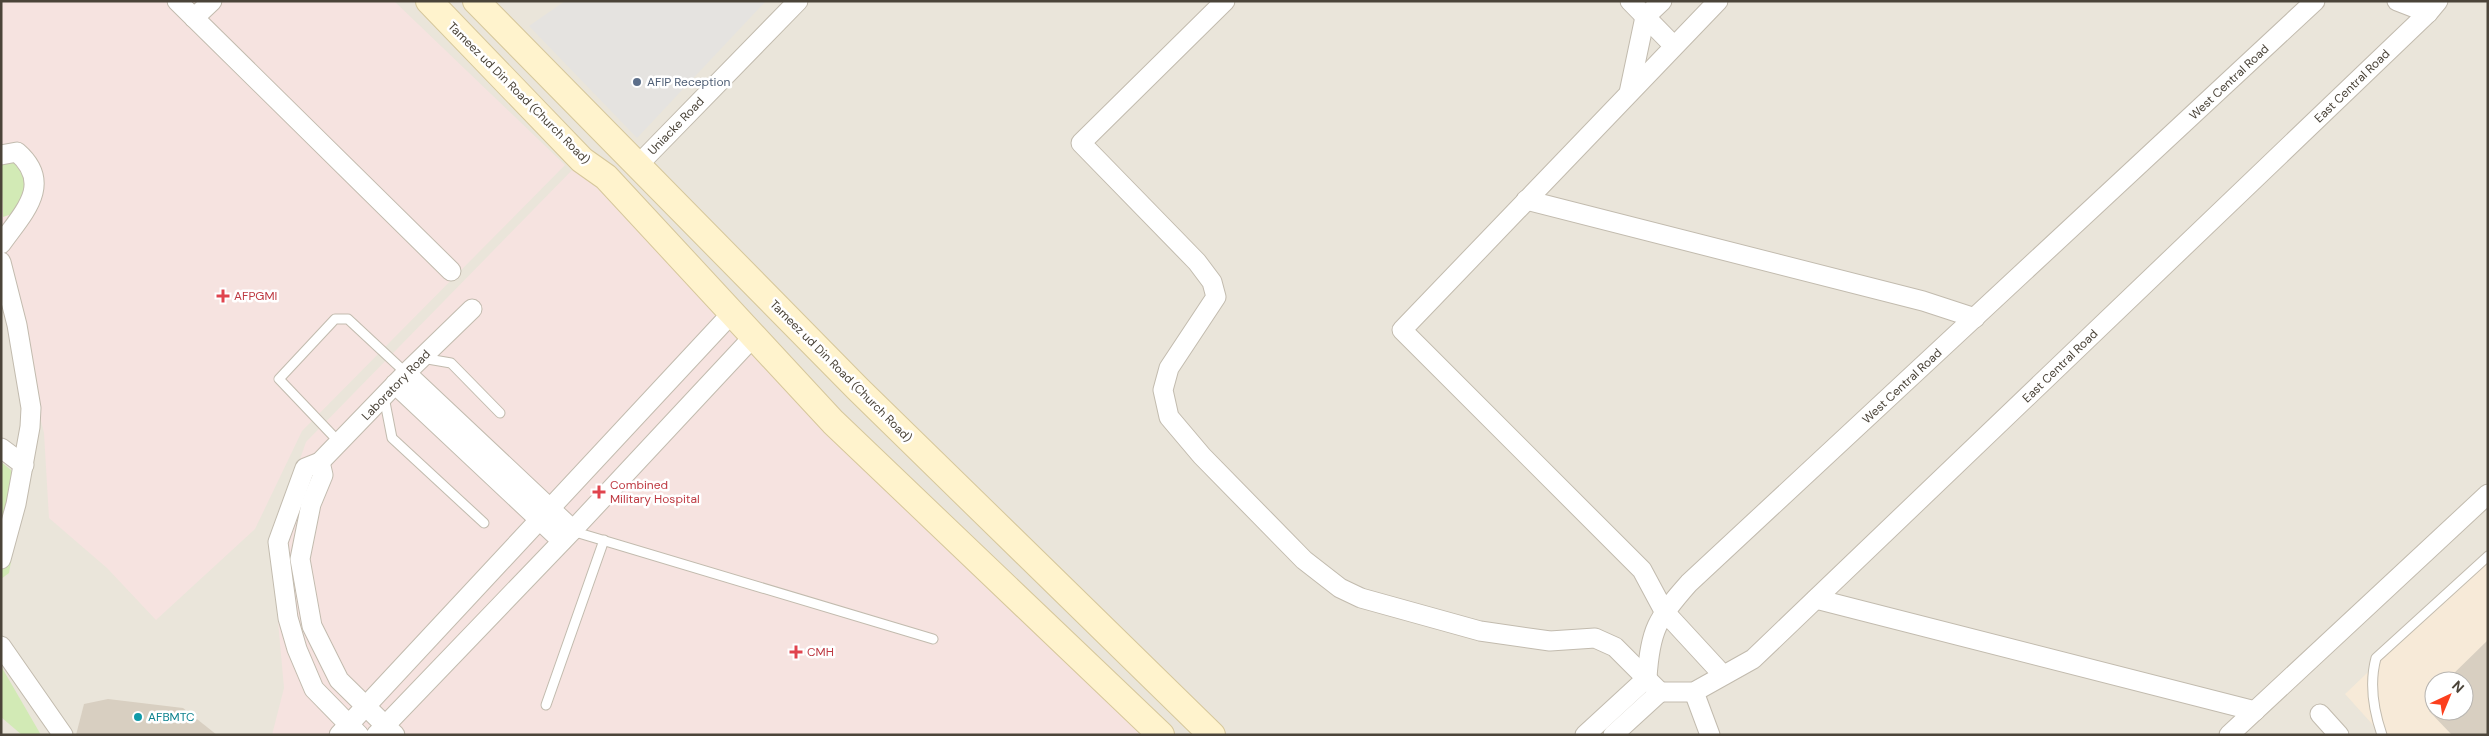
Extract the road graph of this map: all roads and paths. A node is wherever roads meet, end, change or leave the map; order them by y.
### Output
1 (177, 1) edge
2 (212, 1) edge
3 (429, 1) edge
4 (476, 1) edge
5 (798, 1) edge
6 (1225, 1) edge
7 (1630, 1) edge
8 (1662, 1) edge
9 (1718, 1) edge
10 (2315, 1) edge
11 (2397, 1) edge
12 (2433, 7) edge
13 (1645, 17) junction
14 (194, 18) junction
15 (1674, 46) junction
16 (1628, 93) junction
17 (1, 155) edge
18 (638, 165) junction
19 (2139, 165) junction
20 (1526, 200) junction
21 (1, 244) edge
22 (1, 262) edge
23 (451, 271) dead end
24 (472, 309) dead end
25 (732, 313) junction
26 (1975, 318) junction
27 (754, 336) junction
28 (422, 358) junction
29 (395, 385) junction
30 (858, 389) junction
31 (500, 413) dead end
32 (833, 422) junction
33 (339, 442) junction
34 (1, 448) edge
35 (320, 462) junction
36 (24, 465) junction
37 (2488, 494) edge
38 (544, 514) junction
39 (484, 523) dead end
40 (569, 534) junction
41 (604, 540) junction
42 (2488, 556) edge
43 (1, 559) edge
44 (1816, 599) junction
45 (1664, 611) junction
46 (933, 639) dead end
47 (1, 646) edge
48 (1723, 675) junction
49 (1654, 685) junction
50 (1694, 692) junction
51 (365, 705) junction
52 (546, 705) dead end
53 (2255, 711) junction
54 (2320, 714) dead end
55 (349, 731) edge
56 (385, 731) edge
57 (63, 735) edge
58 (1161, 735) edge
59 (1212, 735) edge
60 (1585, 735) edge
61 (1613, 735) edge
62 (1710, 735) edge
63 (2229, 735) edge
64 (2340, 735) edge
65 (2382, 735) edge

1 - 14 street
2 - 14 street
3 - 25 main road, Tameez ud Din Road (Church Road)
4 - 18 main road, Tameez ud Din Road (Church Road)
5 - 18 street, Uniacke Road
6 - 49 street
7 - 13 street
8 - 13 street
9 - 15 street
10 - 19 street, West Central Road
11 - 12 street
12 - 44 street, East Central Road
13 - 15 street
13 - 16 street
14 - 23 street
15 - 16 street
16 - 20 street
17 - 21 street
18 - 30 main road, Tameez ud Din Road (Church Road)
19 - 26 street, West Central Road
19 - 45 street, West Central Road
20 - 26 street
20 - 45 street
22 - 36 street
24 - 28 street, Laboratory Road
25 - 27 main road, Tameez ud Din Road (Church Road)
25 - 38 street
26 - 45 street, West Central Road
27 - 32 main road, Tameez ud Din Road (Church Road)
27 - 40 street
28 - 29 street, Laboratory Road
28 - 31 lane
29 - 33 street, Laboratory Road
29 - 33 lane
29 - 38 street
29 - 39 lane
30 - 32 main road
30 - 59 main road, Tameez ud Din Road (Church Road)
32 - 58 main road, Tameez ud Din Road (Church Road)
33 - 35 street, Laboratory Road
34 - 36 street
35 - 51 street
35 - 55 street, Laboratory Road
36 - 43 street
37 - 53 street
38 - 40 street
38 - 51 street
40 - 41 lane
40 - 56 street
41 - 46 lane
41 - 52 lane
42 - 65 lane
44 - 48 street, East Central Road
44 - 53 street
45 - 48 street
45 - 49 street, West Central Road
47 - 57 street
48 - 50 street, East Central Road
49 - 50 street
49 - 60 street
49 - 61 street
50 - 62 street
51 - 55 street
51 - 56 street
53 - 63 street
54 - 64 street

